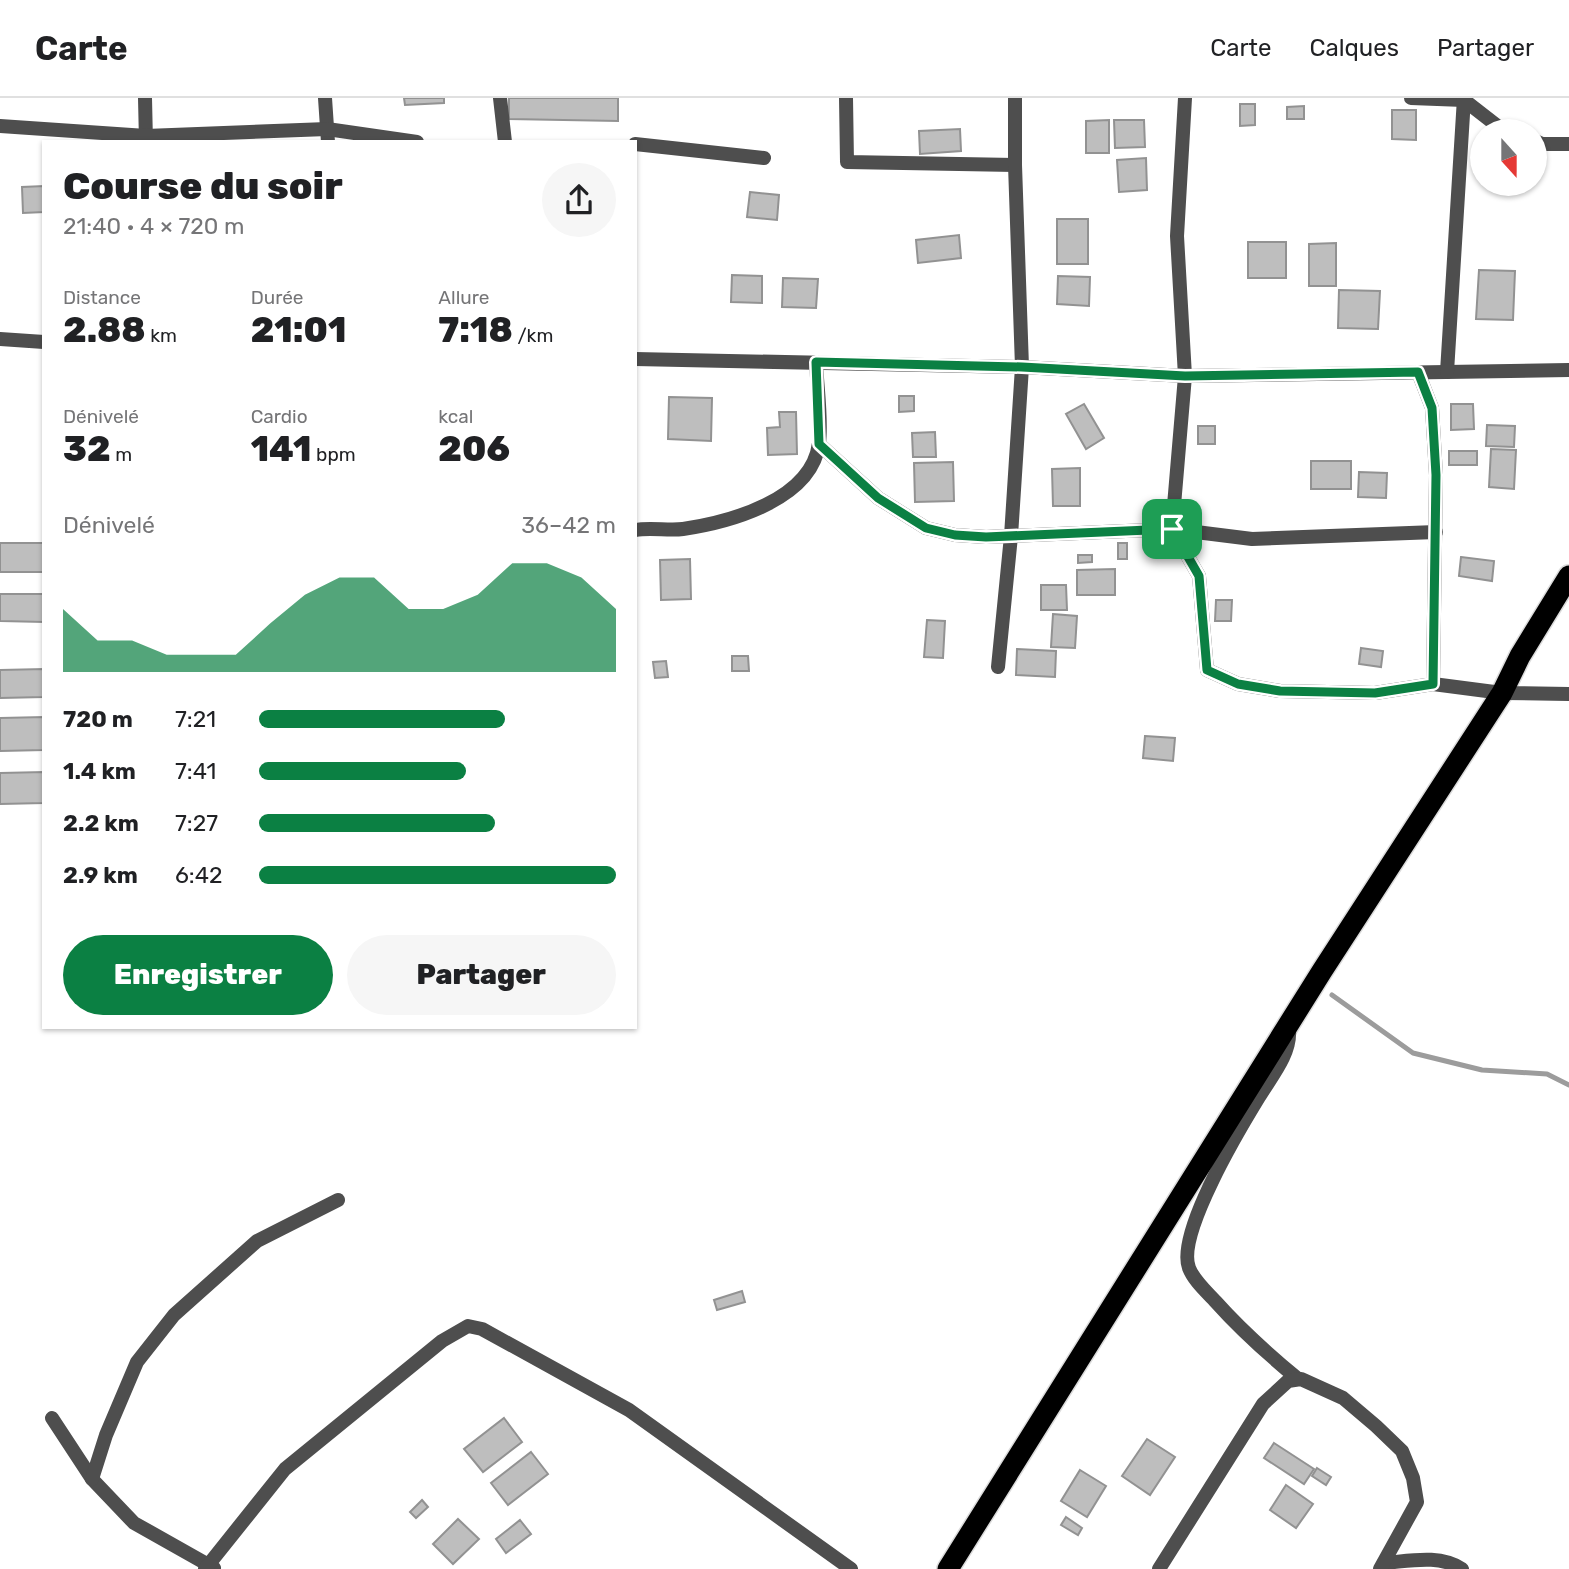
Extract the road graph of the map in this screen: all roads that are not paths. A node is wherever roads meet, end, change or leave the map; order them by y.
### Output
1 (145, 98) edge
2 (325, 98) edge
3 (500, 98) edge
4 (846, 98) edge
5 (1015, 98) edge
6 (1185, 98) edge
7 (1411, 98) edge
8 (1464, 99) edge
9 (1489, 119) edge
10 (0, 126) edge
11 (327, 135) edge
12 (146, 139) edge
13 (392, 140) edge
14 (505, 140) edge
15 (637, 144) edge
16 (1547, 144) edge
17 (1569, 144) edge
18 (764, 158) dead end
19 (1014, 165) junction
20 (0, 340) edge
21 (42, 342) edge
22 (637, 359) edge
23 (816, 362) junction
24 (1022, 367) junction
25 (1569, 370) edge
26 (1418, 372) junction
27 (1447, 372) junction
28 (1185, 376) junction
29 (819, 444) junction
30 (1172, 529) junction
31 (637, 530) edge
32 (1436, 532) junction
33 (1011, 536) junction
34 (1569, 576) edge
35 (998, 667) dead end
36 (1433, 684) junction
37 (1502, 693) junction
38 (1569, 694) edge
39 (1289, 1025) junction
40 (338, 1200) dead end
41 (1298, 1379) junction
42 (52, 1418) dead end
43 (92, 1479) junction
44 (1382, 1566) edge
45 (210, 1568) edge
46 (851, 1569) edge
47 (948, 1569) edge
48 (1159, 1569) edge
49 (1462, 1569) edge

1 - 12 street
2 - 11 street
3 - 14 street
4 - 19 street
5 - 19 street
6 - 28 street
7 - 8 street
8 - 9 street
8 - 27 street
10 - 12 street
11 - 12 street
11 - 13 street
15 - 18 street
16 - 17 street
19 - 24 street
20 - 21 street
22 - 23 street
23 - 24 street
23 - 29 street
24 - 28 street
24 - 33 street
25 - 27 street
26 - 27 street
26 - 28 street
26 - 32 street
28 - 30 street
29 - 31 street
29 - 33 street
30 - 32 street
30 - 33 street
30 - 36 street
32 - 36 street
33 - 35 street
34 - 37 highway
36 - 37 street
37 - 38 street
37 - 39 highway
39 - 41 street
39 - 47 highway
40 - 43 street
41 - 44 street
41 - 48 street
42 - 43 street
43 - 45 street
44 - 49 street
45 - 46 street

